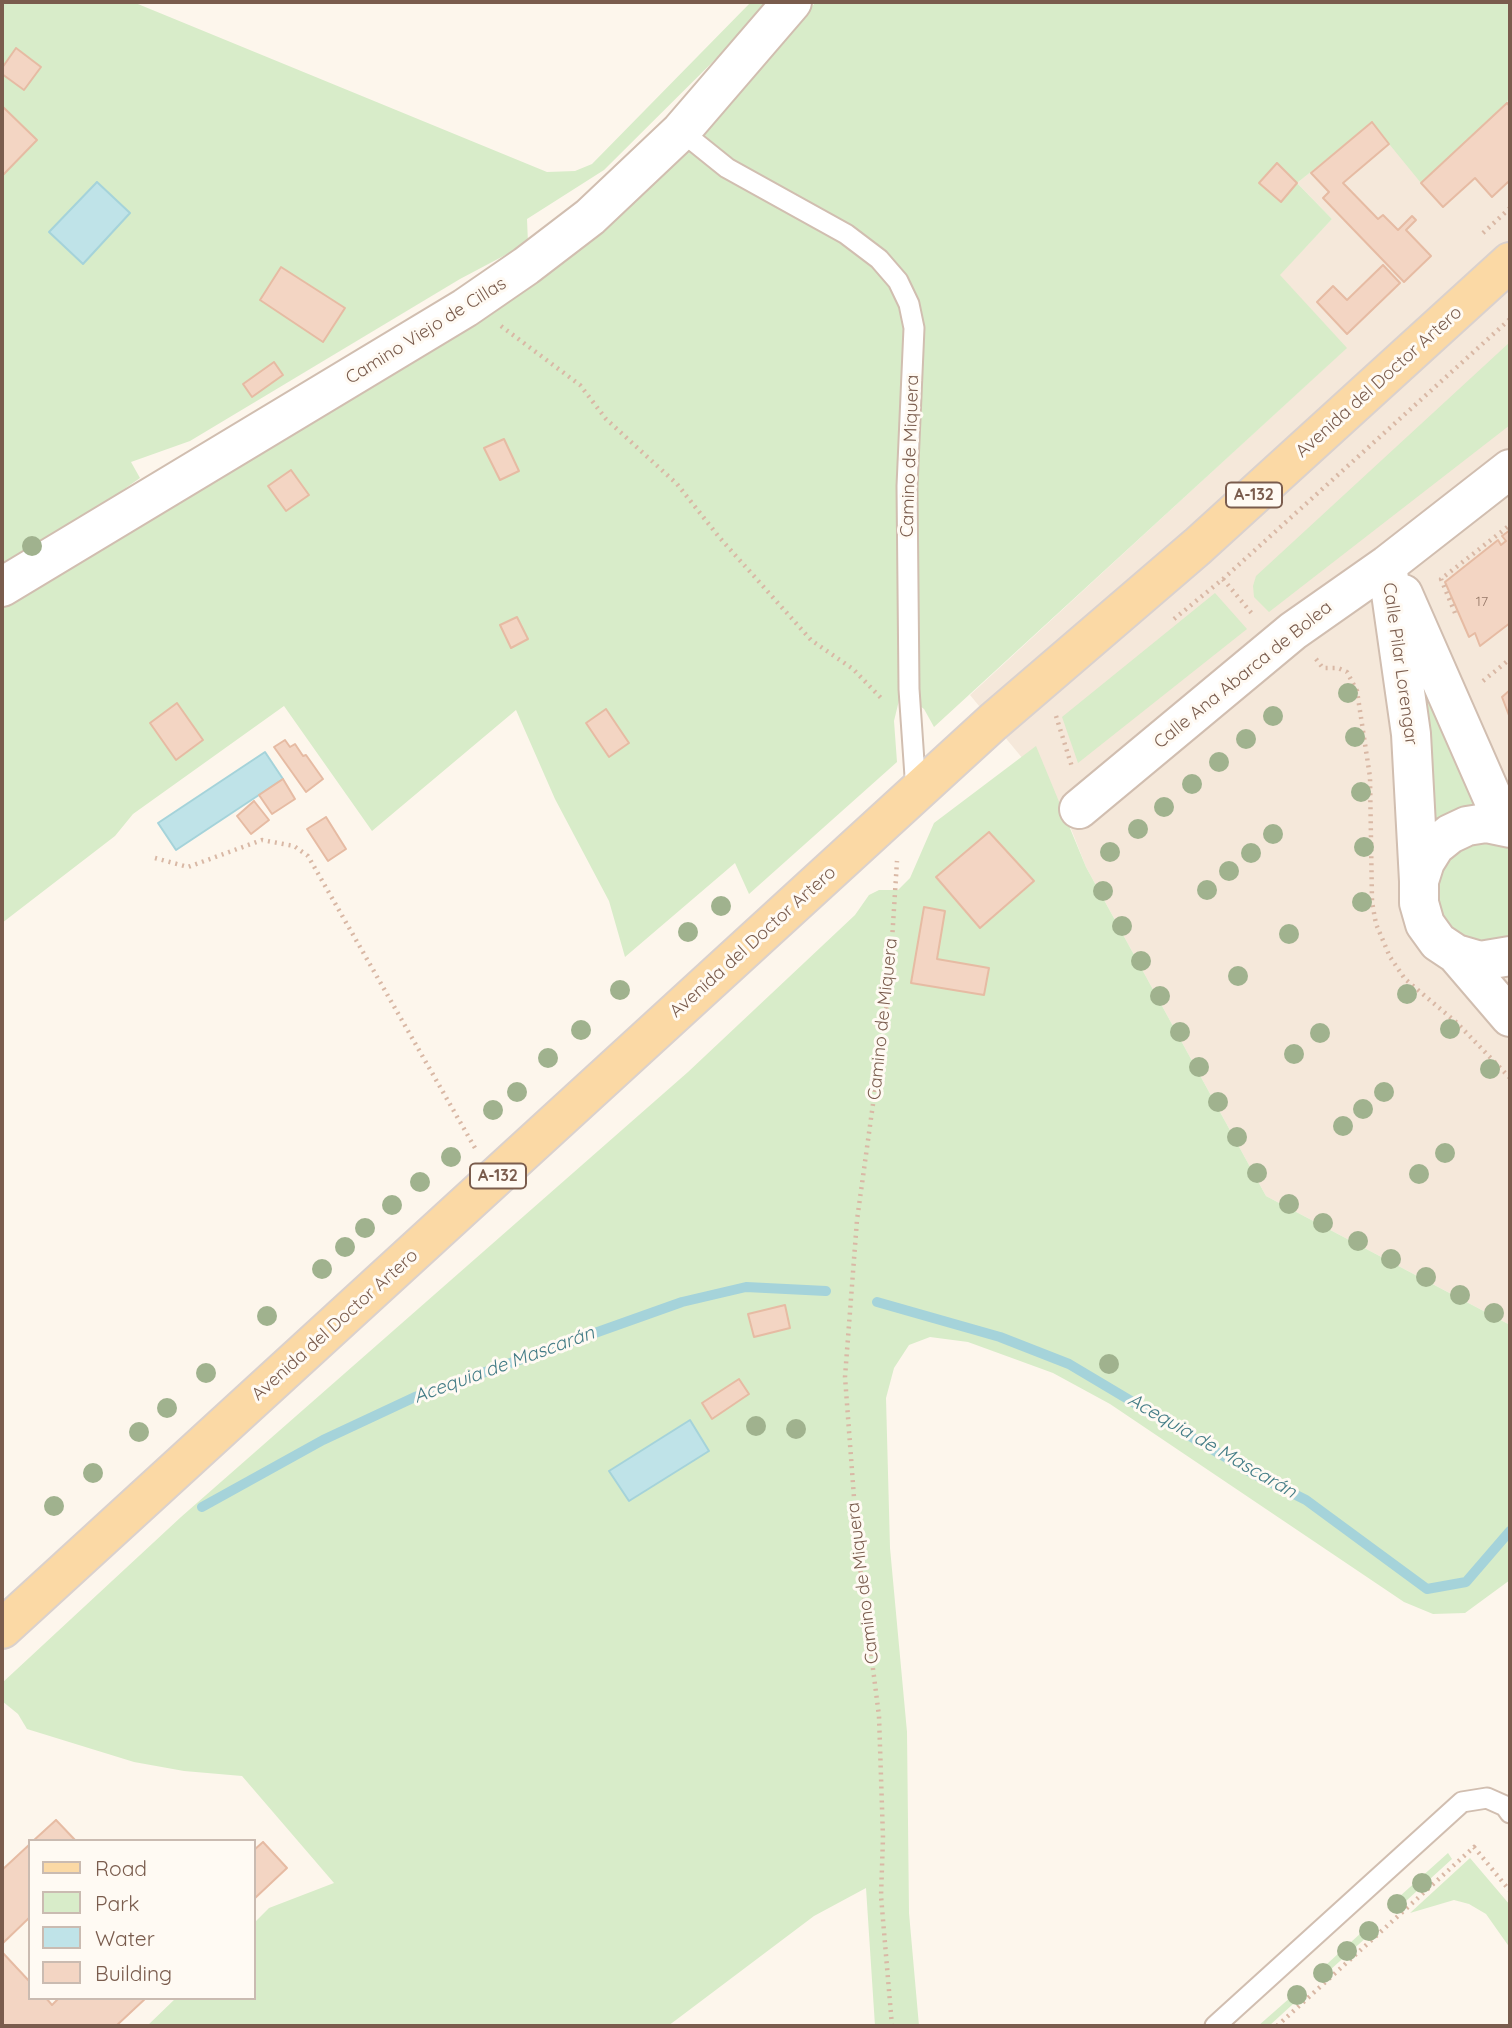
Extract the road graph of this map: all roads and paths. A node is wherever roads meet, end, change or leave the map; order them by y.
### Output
1 (792, 2) edge
2 (681, 131) junction
3 (1510, 262) edge
4 (465, 308) junction
5 (1510, 469) edge
6 (1510, 525) edge
7 (1387, 565) junction
8 (1223, 579) dead end
9 (2, 587) edge
10 (1256, 618) dead end
11 (1459, 622) dead end
12 (1510, 659) edge
13 (1478, 669) dead end
14 (1483, 681) junction
15 (1488, 692) dead end
16 (911, 713) junction
17 (916, 793) junction
18 (1079, 808) dead end
19 (1508, 827) edge
20 (898, 850) dead end
21 (155, 858) dead end
22 (1419, 881) junction
23 (1456, 954) junction
24 (1510, 956) edge
25 (1510, 1017) edge
26 (497, 1176) junction
27 (2, 1629) edge
28 (1510, 1813) edge
29 (1510, 1891) edge
30 (892, 2026) edge
31 (1215, 2026) edge
32 (1278, 2026) edge

1 - 2 street, Camino Viejo de Cillas
2 - 4 street, Camino Viejo de Cillas
2 - 16 lane, Camino de Miquera
3 - 17 main road, Avenida del Doctor Artero / A-132
4 - 9 street, Camino Viejo de Cillas
4 - 16 path
5 - 7 street, Calle Ana Abarca de Bolea
6 - 11 path
7 - 18 street, Calle Ana Abarca de Bolea
7 - 19 street, Calle Pilar Lorengar
7 - 22 street, Calle Pilar Lorengar
8 - 10 path
12 - 14 path
13 - 14 path
14 - 15 path
16 - 17 lane, Camino de Miquera
17 - 26 main road, Avenida del Doctor Artero / A-132
19 - 22 street
20 - 30 path, Camino de Miquera
21 - 26 path
22 - 23 street, Calle Pilar Lorengar
23 - 24 street
23 - 25 street
26 - 27 main road, Avenida del Doctor Artero / A-132
28 - 31 lane
29 - 32 path

